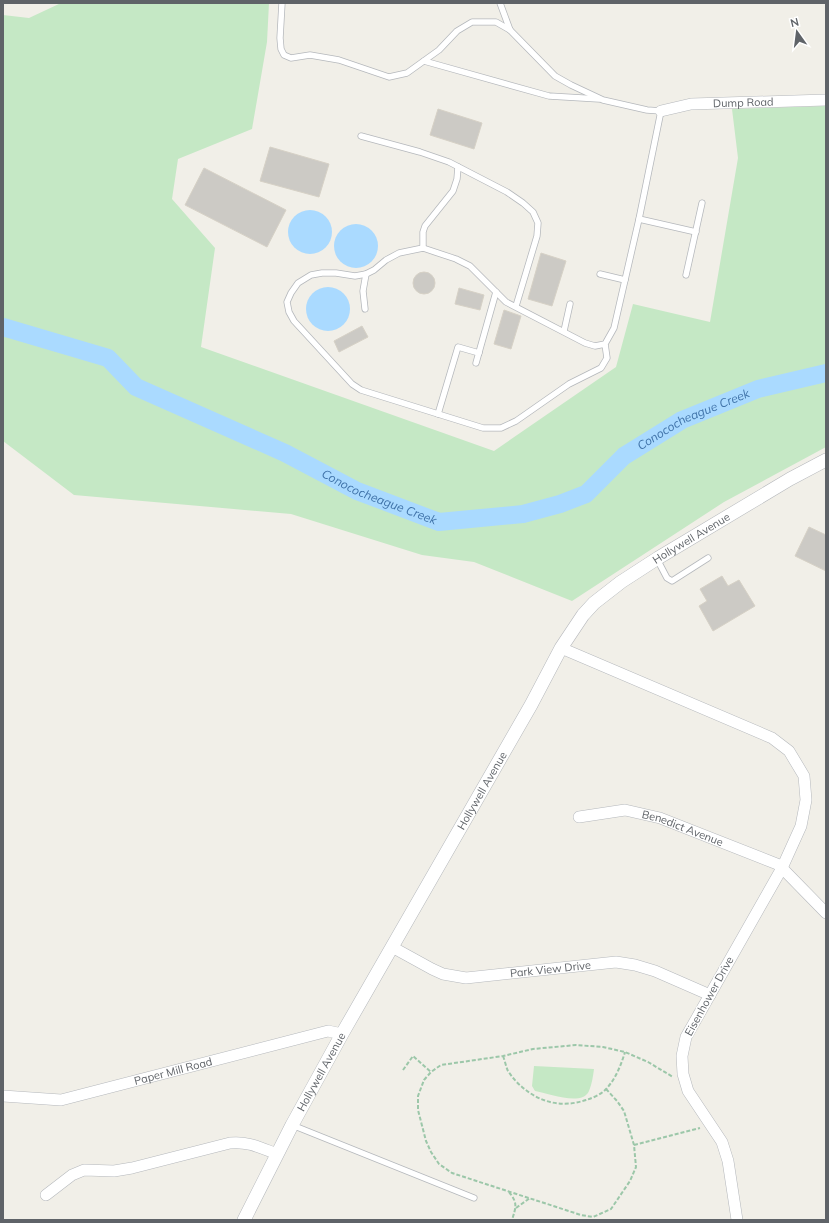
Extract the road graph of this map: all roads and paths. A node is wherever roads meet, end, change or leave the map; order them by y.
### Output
1 (282, 3) edge
2 (500, 3) edge
3 (510, 30) junction
4 (424, 61) junction
5 (603, 100) junction
6 (826, 100) edge
7 (661, 111) junction
8 (362, 136) dead end
9 (458, 167) junction
10 (702, 203) dead end
11 (639, 219) junction
12 (696, 232) junction
13 (422, 248) junction
14 (366, 274) junction
15 (600, 274) dead end
16 (686, 275) dead end
17 (625, 280) junction
18 (496, 292) junction
19 (570, 304) dead end
20 (516, 306) junction
21 (365, 309) dead end
22 (564, 331) junction
23 (605, 344) junction
24 (479, 353) junction
25 (476, 363) dead end
26 (438, 414) junction
27 (826, 460) edge
28 (708, 558) dead end
29 (656, 559) junction
30 (562, 648) junction
31 (579, 817) dead end
32 (782, 868) junction
33 (826, 913) edge
34 (392, 947) junction
35 (710, 995) junction
36 (342, 1034) junction
37 (625, 1052) junction
38 (504, 1056) junction
39 (403, 1070) dead end
40 (431, 1072) junction
41 (686, 1085) junction
42 (606, 1089) junction
43 (3, 1096) edge
44 (292, 1125) junction
45 (710, 1125) junction
46 (634, 1145) junction
47 (278, 1154) junction
48 (508, 1191) junction
49 (46, 1195) dead end
50 (474, 1198) dead end
51 (530, 1198) junction
52 (516, 1208) junction
53 (244, 1220) edge
54 (512, 1220) edge
55 (737, 1220) edge

1 - 4 lane
2 - 3 lane
3 - 4 lane
3 - 5 lane
4 - 5 lane
5 - 7 lane
6 - 7 street, Dump Road
7 - 11 lane
8 - 9 lane
9 - 13 lane
9 - 20 lane
10 - 12 lane
11 - 12 lane
11 - 17 lane
12 - 16 lane
13 - 14 lane
13 - 18 lane
14 - 21 lane
14 - 26 lane
15 - 17 lane
17 - 23 lane
18 - 20 lane
18 - 24 lane
19 - 22 lane
20 - 22 lane
22 - 23 lane
23 - 26 lane
24 - 25 lane
24 - 26 lane
27 - 29 street, Hollywell Avenue
28 - 29 lane
29 - 30 street, Hollywell Avenue
30 - 32 street, Eisenhower Drive
30 - 34 street, Hollywell Avenue
31 - 32 street, Benedict Avenue
32 - 33 street, Benedict Avenue
32 - 35 street, Eisenhower Drive
34 - 35 street, Park View Drive
34 - 36 street, Hollywell Avenue
35 - 41 street, Eisenhower Drive
36 - 43 street, Paper Mill Road
36 - 44 street, Hollywell Avenue
37 - 38 path
37 - 41 path
37 - 42 path
38 - 40 path
38 - 42 path
39 - 40 path
40 - 48 path
41 - 45 street, Eisenhower Drive
42 - 46 path
44 - 47 street, Hollywell Avenue
44 - 50 lane
45 - 46 path
45 - 55 street, Eisenhower Drive
46 - 51 path
47 - 49 street
47 - 53 street, Hollywell Avenue
48 - 51 path
48 - 52 path
51 - 52 path
52 - 54 path

